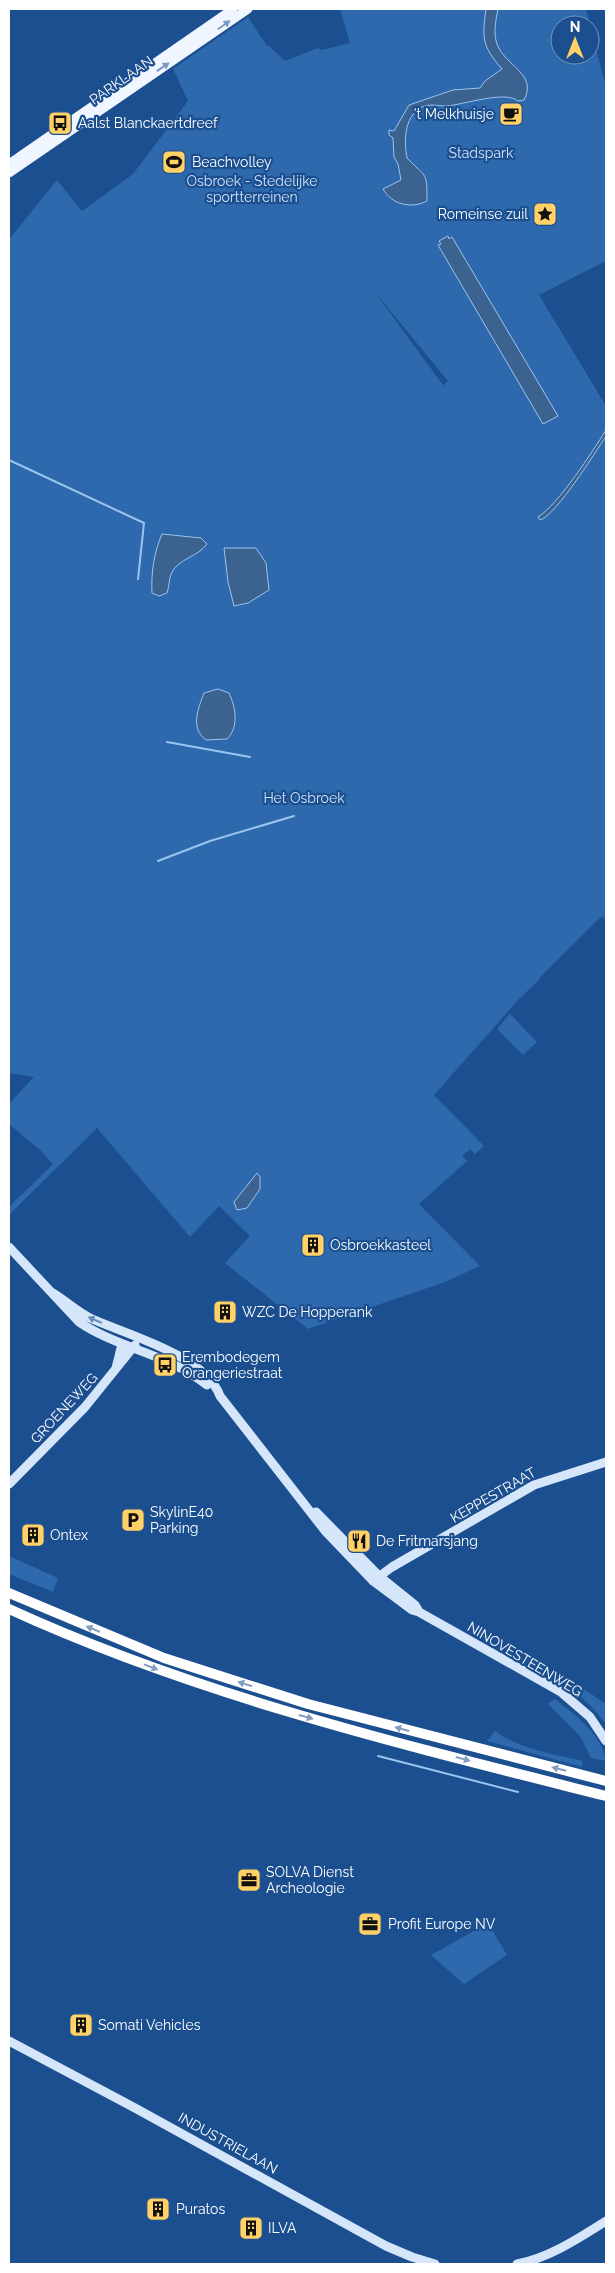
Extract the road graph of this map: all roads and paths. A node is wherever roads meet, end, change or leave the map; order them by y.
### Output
1 (233, 9) edge
2 (248, 9) edge
3 (9, 164) edge
4 (9, 173) edge
5 (9, 1247) edge
6 (51, 1292) junction
7 (140, 1338) junction
8 (122, 1344) junction
9 (133, 1348) junction
10 (116, 1369) junction
11 (220, 1396) junction
12 (606, 1462) edge
13 (9, 1484) edge
14 (380, 1582) junction
15 (9, 1593) edge
16 (9, 1609) edge
17 (606, 1741) edge
18 (606, 1781) edge
19 (606, 1796) edge
20 (9, 2041) edge
21 (606, 2221) edge
22 (435, 2264) edge
23 (517, 2264) edge

1 - 3 main road, PARKLAAN
4 -> 2 main road, PARKLAAN
5 - 6 street, NINOVESTEENWEG
7 -> 6 street, NINOVESTEENWEG
6 - 8 street, NINOVESTEENWEG
7 - 8 street
7 - 9 street, GROENEWEG
7 - 11 street, NINOVESTEENWEG
8 - 9 street, NINOVESTEENWEG
8 - 10 street, GROENEWEG
9 - 10 street, GROENEWEG
9 - 11 street, NINOVESTEENWEG
10 - 13 street, GROENEWEG
11 - 14 street, NINOVESTEENWEG
12 - 14 street, KEPPESTRAAT
14 - 17 street, NINOVESTEENWEG
18 -> 15 highway
16 -> 19 highway
20 - 22 street, INDUSTRIELAAN
21 - 23 street

